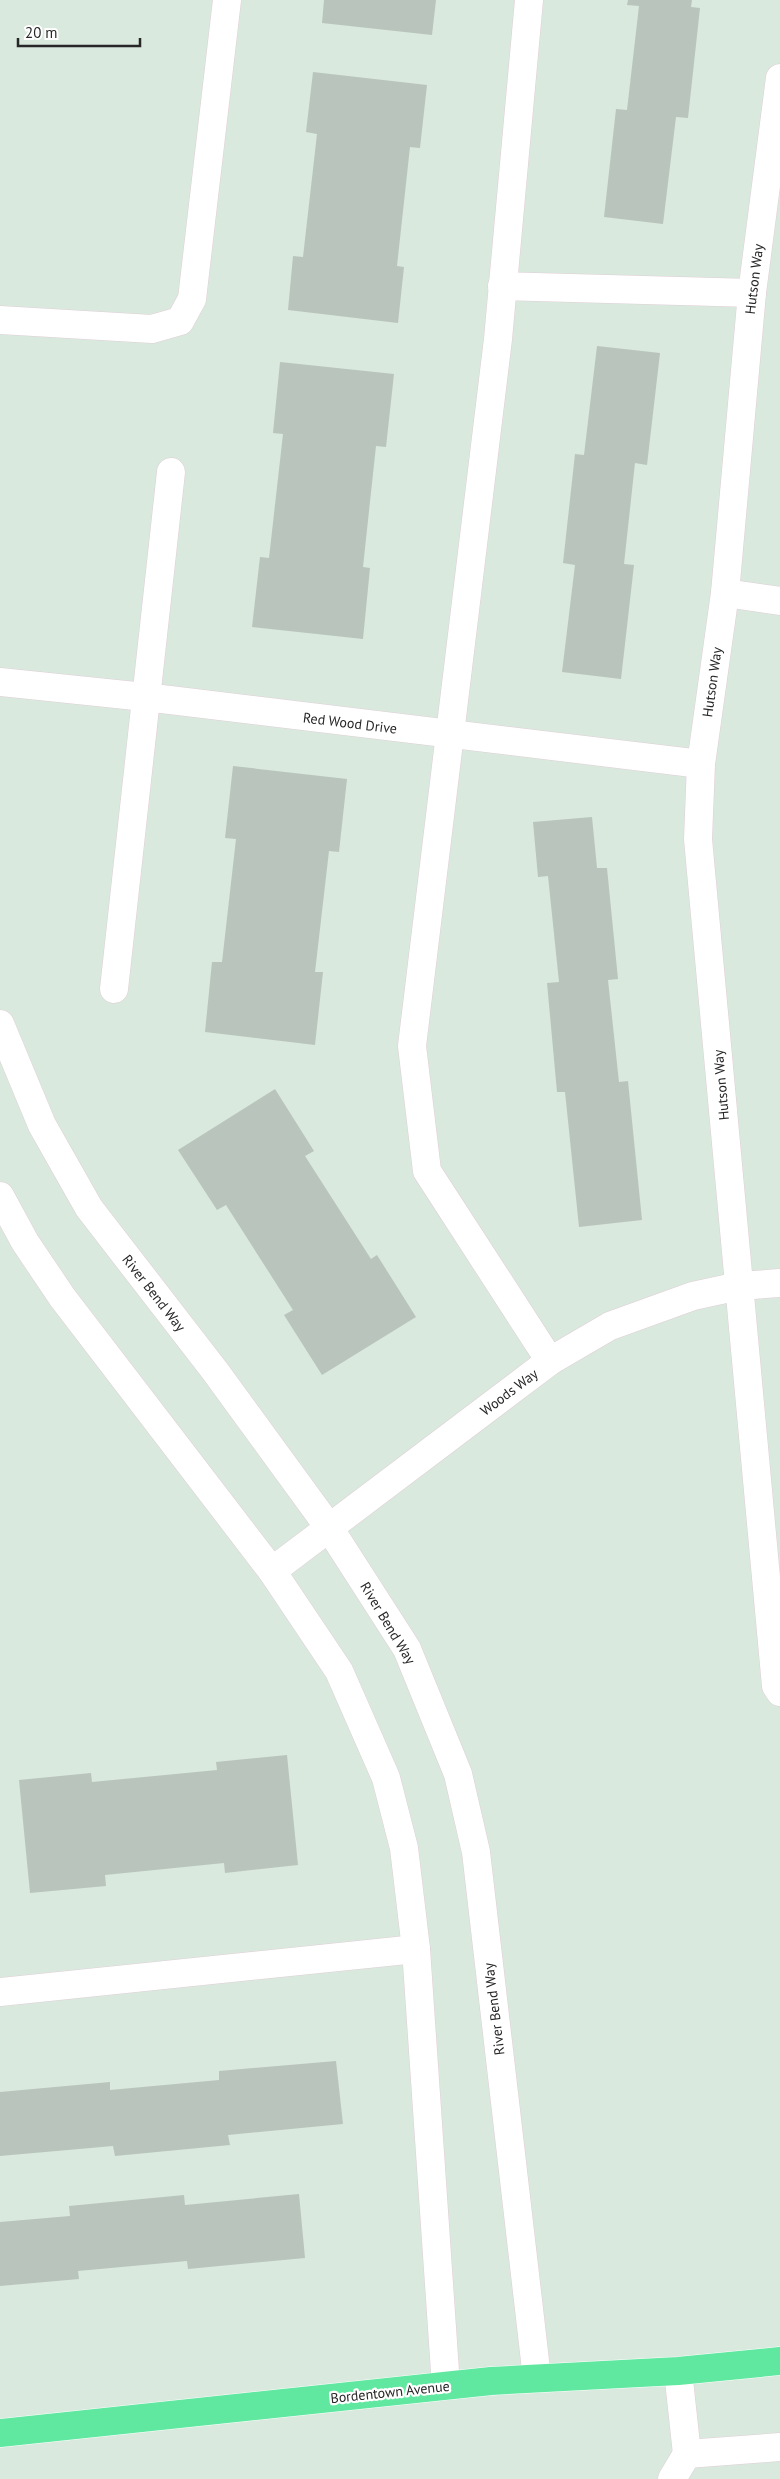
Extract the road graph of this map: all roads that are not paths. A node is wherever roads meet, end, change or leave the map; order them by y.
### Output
1 (226, 0) edge
2 (529, 0) edge
3 (780, 78) edge
4 (502, 286) junction
5 (752, 293) junction
6 (0, 320) edge
7 (171, 472) dead end
8 (725, 594) junction
9 (780, 601) edge
10 (0, 682) edge
11 (145, 697) junction
12 (448, 735) junction
13 (701, 764) junction
14 (114, 989) dead end
15 (1, 1031) edge
16 (0, 1196) edge
17 (780, 1283) edge
18 (739, 1286) junction
19 (550, 1361) junction
20 (328, 1526) junction
21 (272, 1571) junction
22 (780, 1692) edge
23 (416, 1949) junction
24 (0, 1992) edge
25 (780, 2361) edge
26 (678, 2371) junction
27 (536, 2378) junction
28 (446, 2386) junction
29 (0, 2433) edge
30 (780, 2446) edge
31 (687, 2454) junction
32 (672, 2479) edge

1 - 6 street
2 - 4 street
3 - 5 street, Hutson Way
4 - 5 street
4 - 12 street
5 - 8 street, Hutson Way
7 - 11 street
8 - 9 street
8 - 13 street, Hutson Way
10 - 11 street, Red Wood Drive
11 - 12 street, Red Wood Drive
11 - 14 street
12 - 13 street, Red Wood Drive
12 - 19 street
13 - 18 street, Hutson Way
15 - 20 street, River Bend Way
16 - 21 street
17 - 18 street, Woods Way
18 - 19 street, Woods Way
18 - 22 street, Hutson Way
19 - 20 street, Woods Way
20 - 21 street, Woods Way
20 - 27 street, River Bend Way
21 - 23 street
23 - 24 street
23 - 28 street
25 - 26 main road, Bordentown Avenue
26 - 27 main road, Bordentown Avenue
26 - 31 street
27 - 28 main road, Bordentown Avenue
28 - 29 main road, Bordentown Avenue
30 - 31 street
31 - 32 street

